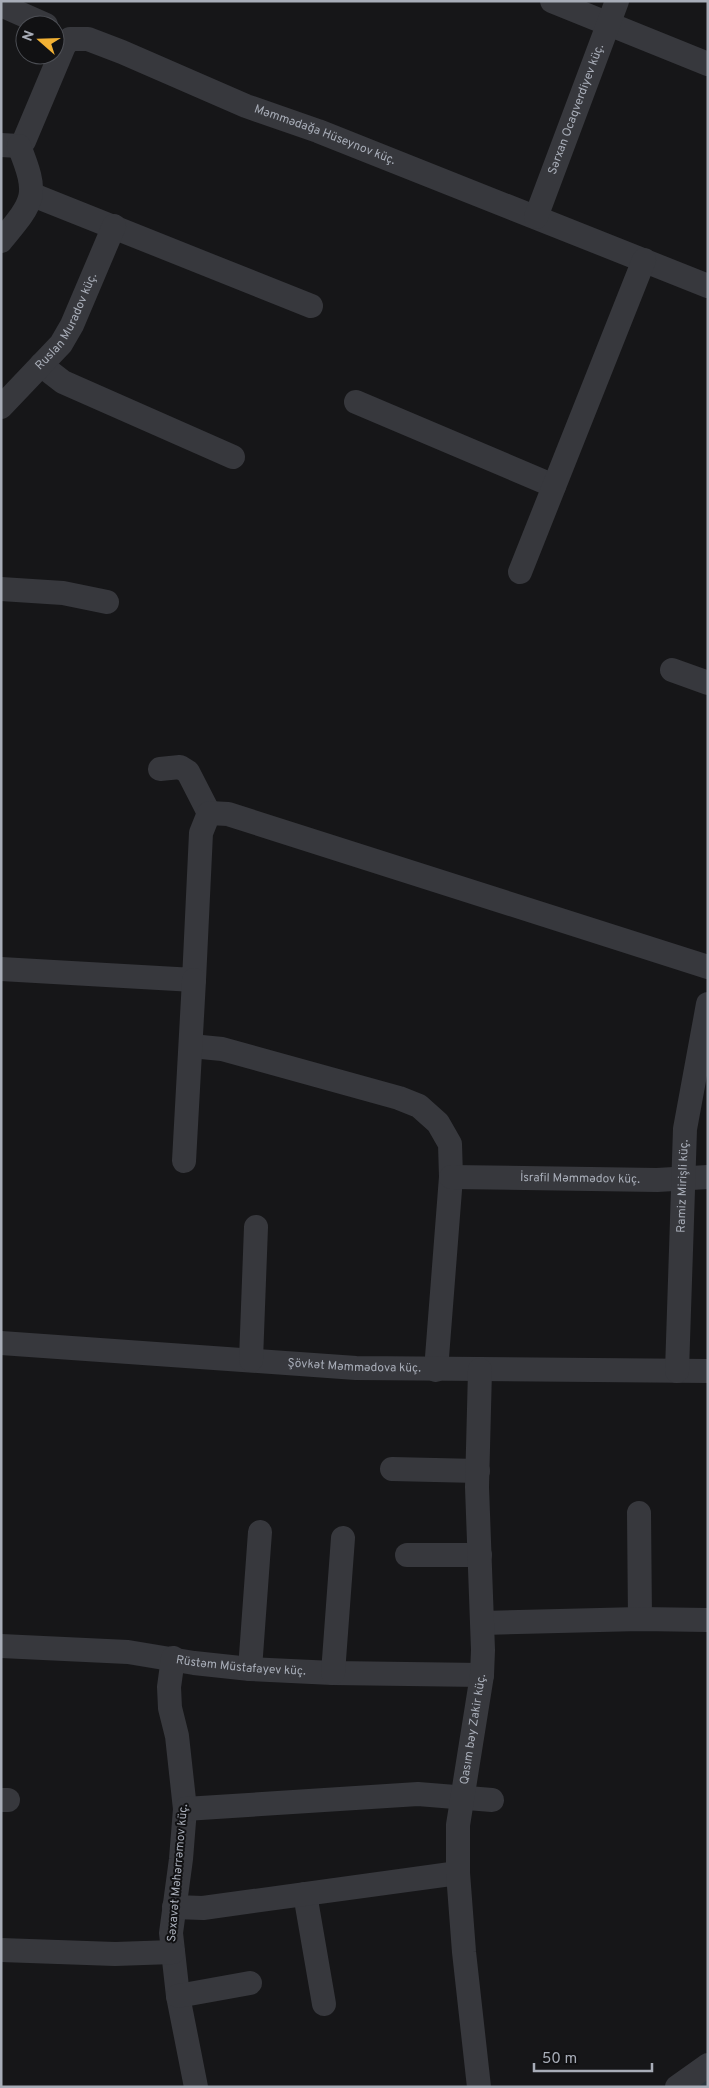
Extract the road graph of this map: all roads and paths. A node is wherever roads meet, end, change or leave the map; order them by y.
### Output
1 (552, 1) edge
2 (617, 1) edge
3 (1, 5) edge
4 (24, 15) edge
5 (608, 24) junction
6 (65, 35) edge
7 (708, 64) edge
8 (55, 65) edge
9 (10, 146) edge
10 (33, 195) junction
11 (536, 217) junction
12 (114, 226) junction
13 (1, 241) edge
14 (644, 260) junction
15 (708, 286) edge
16 (311, 306) dead end
17 (41, 364) junction
18 (356, 402) dead end
19 (1, 407) edge
20 (233, 457) dead end
21 (554, 486) junction
22 (520, 572) dead end
23 (1, 589) edge
24 (107, 602) dead end
25 (672, 670) dead end
26 (708, 683) edge
27 (160, 769) dead end
28 (209, 813) junction
29 (708, 967) edge
30 (1, 969) edge
31 (194, 980) junction
32 (708, 1004) edge
33 (192, 1046) junction
34 (184, 1161) dead end
35 (450, 1177) junction
36 (708, 1177) edge
37 (682, 1179) junction
38 (256, 1227) dead end
39 (1, 1343) edge
40 (251, 1360) junction
41 (436, 1370) junction
42 (480, 1370) junction
43 (677, 1371) junction
44 (708, 1371) edge
45 (392, 1469) dead end
46 (478, 1471) junction
47 (639, 1513) dead end
48 (260, 1532) dead end
49 (343, 1538) dead end
50 (407, 1554) dead end
51 (480, 1555) junction
52 (640, 1619) junction
53 (708, 1620) edge
54 (483, 1623) junction
55 (1, 1646) edge
56 (173, 1658) junction
57 (250, 1668) junction
58 (333, 1673) junction
59 (482, 1675) junction
60 (461, 1797) junction
61 (492, 1800) dead end
62 (185, 1809) junction
63 (458, 1873) junction
64 (305, 1894) junction
65 (174, 1907) junction
66 (1, 1950) edge
67 (172, 1952) junction
68 (250, 1983) dead end
69 (178, 1996) junction
70 (324, 2004) dead end
71 (708, 2065) edge
72 (196, 2087) edge
73 (479, 2087) edge
74 (677, 2087) edge

1 - 5 street
2 - 5 street, Sərxan Ocaqverdiyev küç.
3 - 4 street
5 - 7 street
5 - 11 street, Sərxan Ocaqverdiyev küç.
6 - 11 street, Məmmədağa Hüseynov küç.
8 - 9 street, Məmmədağa Hüseynov küç.
9 - 10 street
10 - 12 street
10 - 13 street
11 - 14 street, Məmmədağa Hüseynov küç.
12 - 16 street
12 - 17 street, Ruslan Muradov küç.
14 - 15 street, Məmmədağa Hüseynov küç.
14 - 21 street
17 - 19 street, Ruslan Muradov küç.
17 - 20 street
18 - 21 street
21 - 22 street
23 - 24 street
25 - 26 street
27 - 28 street
28 - 29 street
28 - 31 street
30 - 31 street
31 - 33 street
32 - 37 street, Ramiz Mirişli küç.
33 - 34 street
33 - 35 street
35 - 37 street, İsrafil Məmmədov küç.
35 - 41 street
36 - 37 street, İsrafil Məmmədov küç.
37 - 43 street, Ramiz Mirişli küç.
38 - 40 street
39 - 40 street, Şövkət Məmmədova küç.
40 - 41 street, Şövkət Məmmədova küç.
41 - 42 street, Şövkət Məmmədova küç.
42 - 43 street, Şövkət Məmmədova küç.
42 - 46 street, Qasım bəy Zakir küç.
43 - 44 street, Şövkət Məmmədova küç.
45 - 46 street
46 - 51 street, Qasım bəy Zakir küç.
47 - 52 street
48 - 57 street
49 - 58 street
50 - 51 street
51 - 54 street, Qasım bəy Zakir küç.
52 - 53 street
52 - 54 street
54 - 59 street, Qasım bəy Zakir küç.
55 - 56 street, Rüstəm Müstafayev küç.
56 - 57 street, Rüstəm Müstafayev küç.
56 - 62 street, Səxavət Məhərrəmov küç.
57 - 58 street, Rüstəm Müstafayev küç.
58 - 59 street, Rüstəm Müstafayev küç.
59 - 60 street, Qasım bəy Zakir küç.
60 - 61 street
60 - 62 street
60 - 63 street, Qasım bəy Zakir küç.
62 - 65 street, Səxavət Məhərrəmov küç.
63 - 64 street
63 - 73 street, Qasım bəy Zakir küç.
64 - 65 street
64 - 70 street
65 - 67 street, Səxavət Məhərrəmov küç.
66 - 67 street
67 - 69 street, Səxavət Məhərrəmov küç.
68 - 69 street
69 - 72 street, Səxavət Məhərrəmov küç.
71 - 74 street

